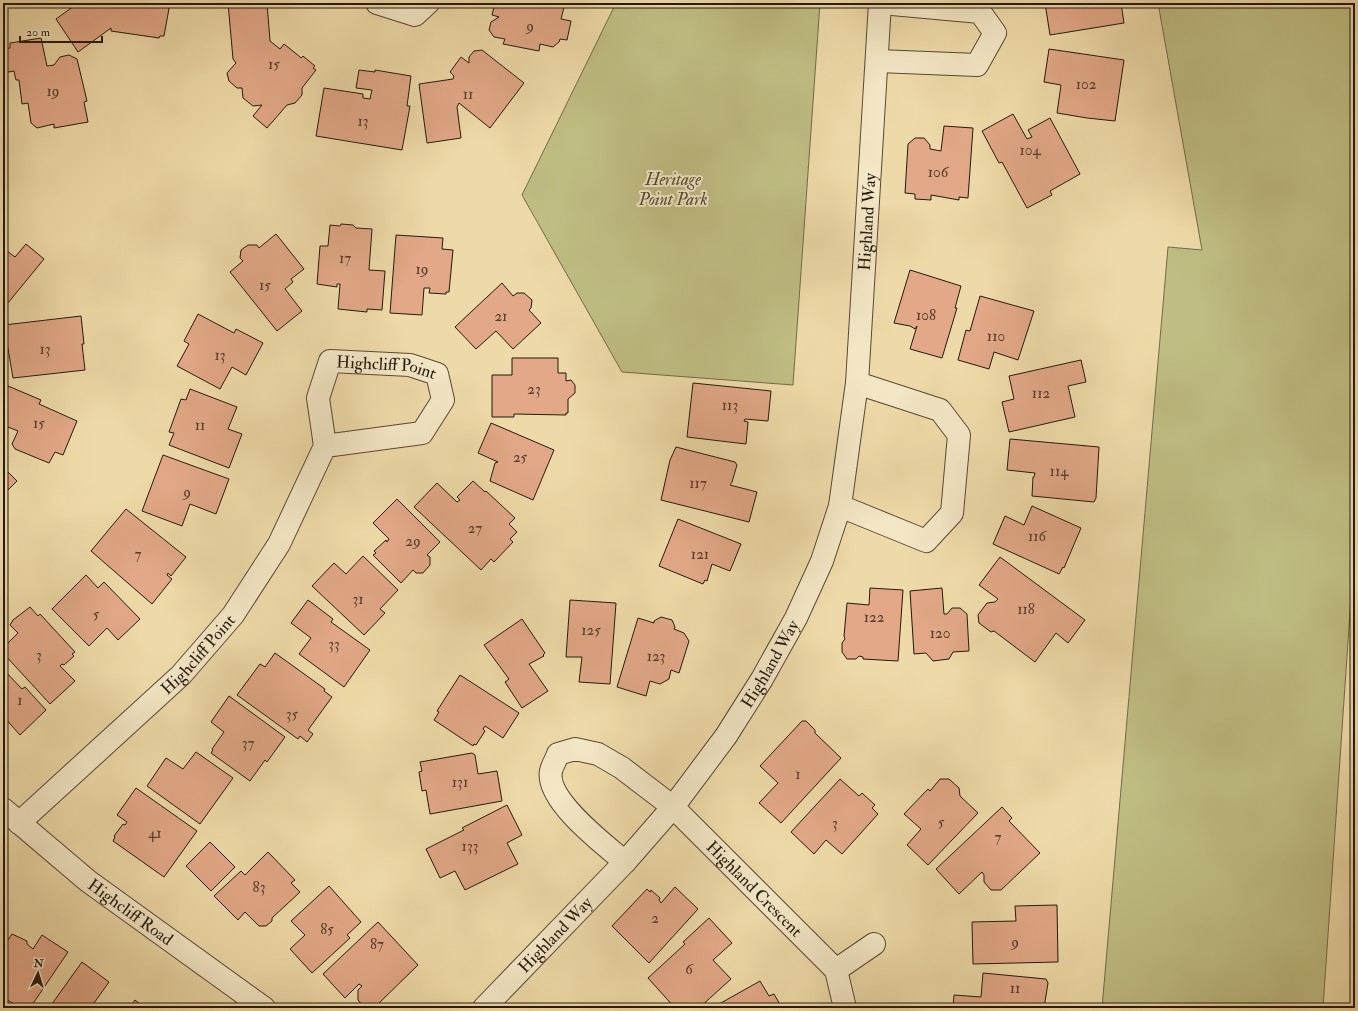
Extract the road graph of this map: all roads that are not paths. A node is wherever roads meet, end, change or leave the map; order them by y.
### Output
1 (377, 3) edge
2 (428, 3) edge
3 (880, 3) edge
4 (878, 61) junction
5 (857, 382) junction
6 (325, 446) junction
7 (840, 506) junction
8 (673, 807) junction
9 (11, 816) edge
10 (625, 862) junction
11 (874, 944) dead end
12 (836, 970) junction
13 (264, 1008) edge
14 (484, 1008) edge
15 (845, 1008) edge

1 - 2 street
3 - 4 street, Highland Way
3 - 4 street, Highland Way
4 - 5 street, Highland Way
5 - 7 street, Highland Way
5 - 7 street
6 - 6 street, Highcliff Point
6 - 9 street, Highcliff Point
7 - 8 street, Highland Way
8 - 10 street, Highland Way
8 - 10 street
8 - 12 street, Highland Crescent
9 - 13 street, Highcliff Road
10 - 14 street, Highland Way
11 - 12 street
12 - 15 street

